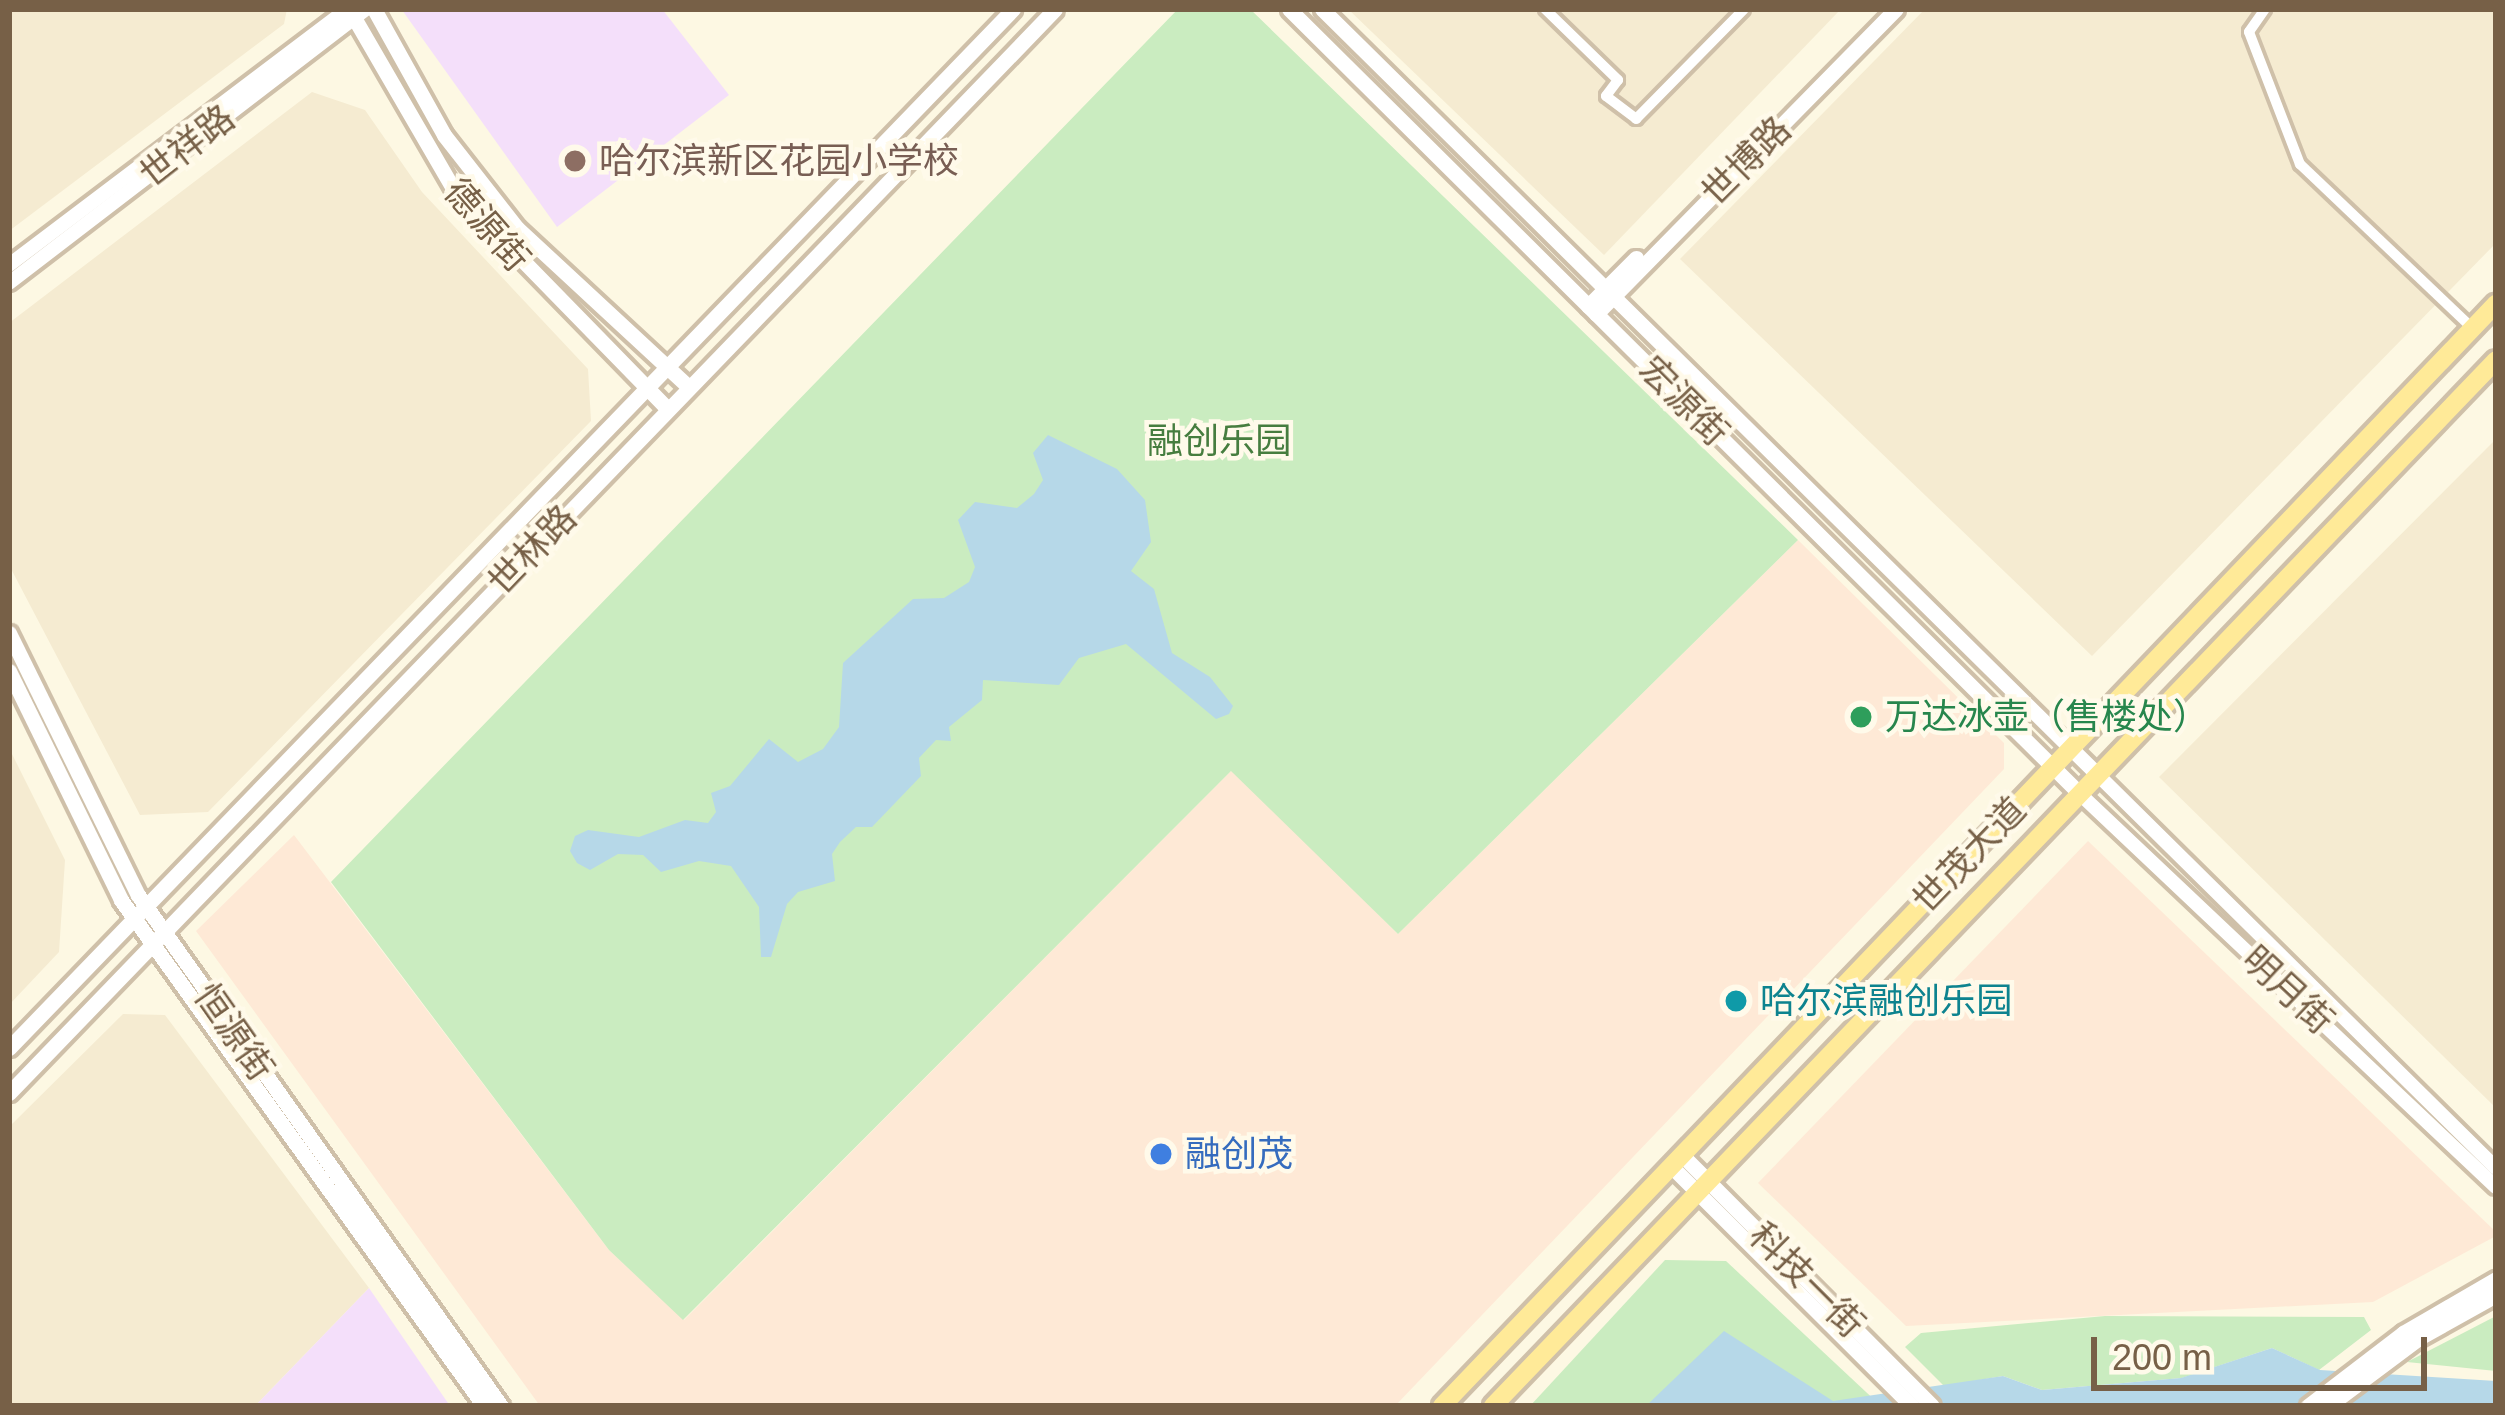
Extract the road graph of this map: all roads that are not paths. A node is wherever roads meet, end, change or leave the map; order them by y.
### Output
1 (1013, 9) edge
2 (1055, 9) edge
3 (1289, 9) edge
4 (1322, 9) edge
5 (1545, 9) edge
6 (1744, 9) edge
7 (1884, 9) edge
8 (1896, 9) edge
9 (2265, 9) edge
10 (358, 11) edge
11 (9, 265) edge
12 (9, 283) edge
13 (1609, 293) junction
14 (2496, 304) edge
15 (1592, 310) junction
16 (2472, 328) junction
17 (2496, 360) edge
18 (668, 367) junction
19 (689, 387) junction
20 (646, 389) junction
21 (668, 409) junction
22 (9, 633) edge
23 (9, 671) edge
24 (2071, 748) junction
25 (2053, 767) junction
26 (2098, 775) junction
27 (2080, 794) junction
28 (140, 912) junction
29 (158, 938) junction
30 (9, 1048) edge
31 (9, 1093) edge
32 (1677, 1161) junction
33 (2496, 1168) edge
34 (1703, 1187) junction
35 (2496, 1187) edge
36 (2496, 1279) edge
37 (2496, 1295) edge
38 (1875, 1359) junction
39 (484, 1406) edge
40 (501, 1406) edge
41 (1442, 1406) edge
42 (1493, 1406) edge
43 (1912, 1406) edge
44 (1933, 1406) edge
45 (2308, 1406) edge
46 (2328, 1406) edge

1 - 18 main road, 世林路
2 - 19 main road, 世林路
3 - 15 main road, 宏源街
4 - 13 main road, 宏源街
5 - 6 street
7 - 13 main road, 世博路
8 - 13 main road, 世博路
9 - 16 street
10 - 11 street, 世祥路
10 - 12 street, 世祥路
10 - 18 main road, 德源街
10 - 20 main road, 德源街
13 - 15 main road, 世博路
13 - 24 main road, 宏源街
14 - 16 main road, 世茂大道
15 - 25 main road, 宏源街
16 - 24 main road, 世茂大道
17 - 26 main road, 世茂大道
18 - 19 main road, 德源街
18 - 20 main road, 世林路
19 - 21 main road, 世林路
20 - 21 main road, 德源街
20 - 28 main road, 世林路
21 - 29 main road, 世林路
22 - 28 main road, 恒源街
23 - 28 main road, 恒源街
24 - 25 main road, 世茂大道
24 - 26 main road, 宏源街
25 - 27 main road, 宏源街
25 - 32 main road, 世茂大道
26 - 27 main road, 世茂大道
26 - 33 street, 明月街
27 - 34 main road, 世茂大道
27 - 35 street, 明月街
28 - 29 main road, 恒源街
28 - 30 main road, 世林路
29 - 31 main road, 世林路
29 - 39 main road, 恒源街
29 - 40 main road, 恒源街
32 - 34 main road, 科技一街
32 - 41 main road, 世茂大道
34 - 38 main road, 科技一街
34 - 42 main road, 世茂大道
36 - 45 main road
37 - 46 main road
38 - 43 main road, 科技一街
38 - 44 main road, 科技一街

